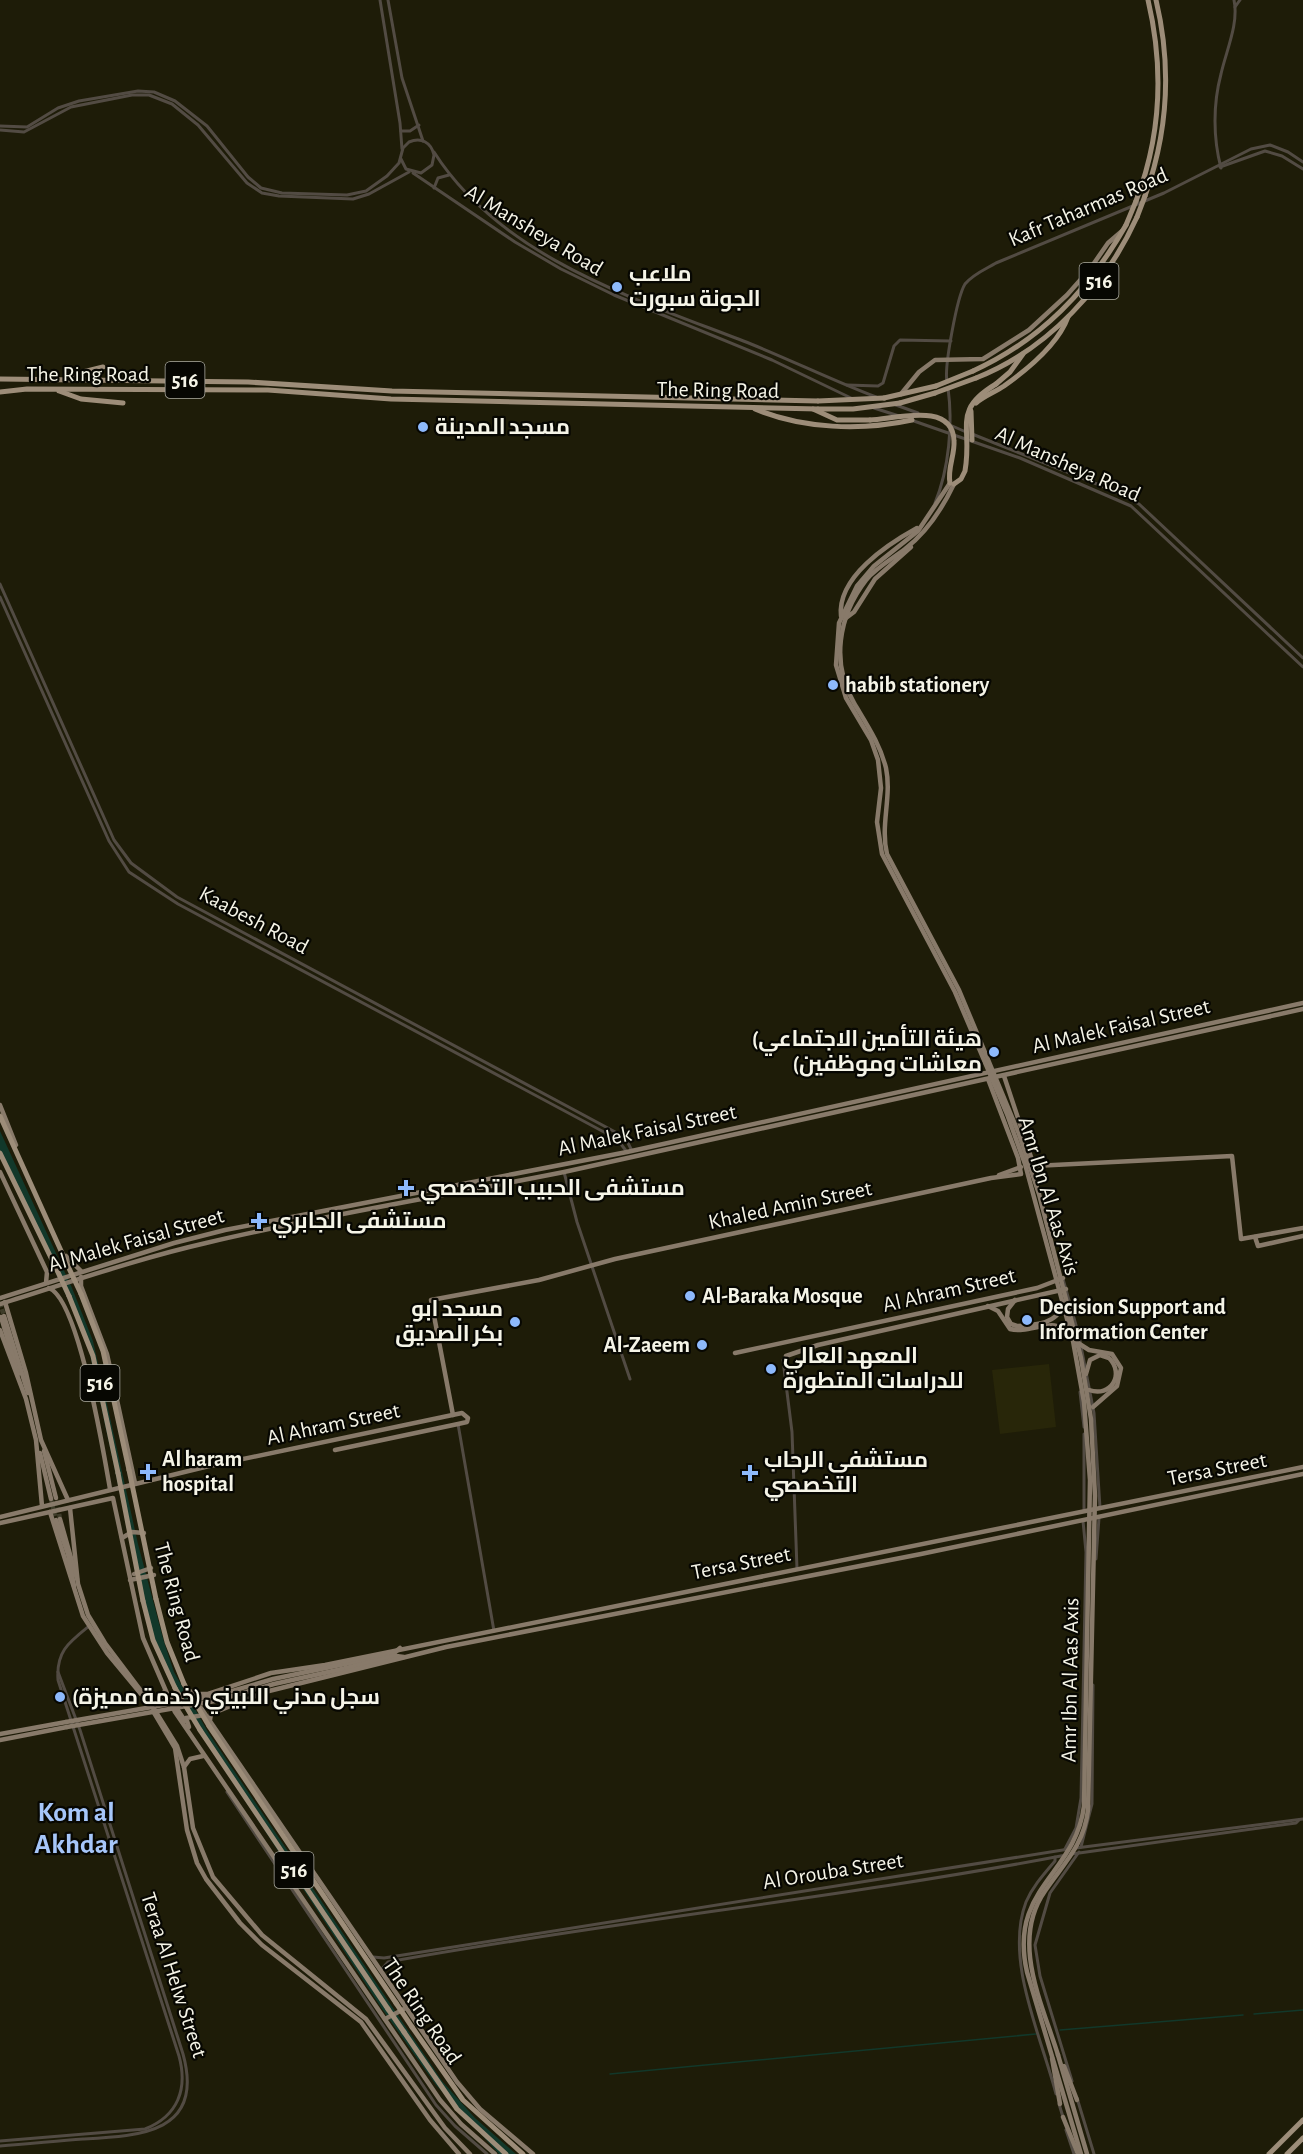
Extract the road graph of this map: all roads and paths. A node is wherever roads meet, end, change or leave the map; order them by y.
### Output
1 (380, 0) edge
2 (388, 0) edge
3 (1148, 0) edge
4 (1156, 0) edge
5 (1234, 0) edge
6 (1240, 0) edge
7 (1235, 7) junction
8 (419, 125) junction
9 (0, 128) edge
10 (401, 131) junction
11 (423, 141) junction
12 (402, 151) junction
13 (434, 152) junction
14 (401, 159) junction
15 (1303, 162) edge
16 (1220, 166) junction
17 (1303, 169) edge
18 (411, 172) junction
19 (451, 176) junction
20 (434, 188) junction
21 (1122, 231) junction
22 (1069, 316) junction
23 (951, 341) junction
24 (1024, 352) junction
25 (946, 358) junction
26 (103, 367) dead end
27 (60, 378) junction
28 (0, 379) edge
29 (844, 385) junction
30 (55, 389) junction
31 (0, 392) edge
32 (840, 393) junction
33 (900, 395) junction
34 (123, 403) dead end
35 (751, 407) junction
36 (815, 409) junction
37 (912, 420) junction
38 (949, 425) junction
39 (949, 432) junction
40 (972, 437) junction
41 (952, 483) junction
42 (938, 495) junction
43 (951, 496) dead end
44 (1139, 504) junction
45 (1136, 510) junction
46 (917, 528) joint
47 (911, 547) dead end
48 (0, 584) edge
49 (0, 597) edge
50 (844, 617) junction
51 (1303, 658) edge
52 (1303, 667) edge
53 (66, 737) junction
54 (134, 866) junction
55 (129, 872) junction
56 (1303, 1003) edge
57 (1303, 1009) edge
58 (1251, 1014) junction
59 (1253, 1021) junction
60 (1004, 1076) junction
61 (988, 1079) junction
62 (950, 1085) junction
63 (944, 1086) junction
64 (1008, 1093) junction
65 (996, 1099) junction
66 (0, 1104) edge
67 (0, 1116) edge
68 (589, 1117) junction
69 (586, 1122) junction
70 (629, 1151) junction
71 (0, 1153) edge
72 (1021, 1167) junction
73 (0, 1172) edge
74 (564, 1172) junction
75 (994, 1178) junction
76 (399, 1199) junction
77 (244, 1226) junction
78 (1303, 1228) edge
79 (245, 1234) junction
80 (1303, 1236) edge
81 (1255, 1237) junction
82 (594, 1266) junction
83 (78, 1275) junction
84 (1063, 1278) joint
85 (47, 1286) junction
86 (1066, 1289) junction
87 (1059, 1290) junction
88 (2, 1300) edge
89 (1015, 1300) junction
90 (1064, 1301) junction
91 (988, 1306) junction
92 (0, 1310) edge
93 (2, 1316) edge
94 (0, 1330) edge
95 (845, 1330) junction
96 (833, 1333) junction
97 (847, 1339) junction
98 (835, 1341) junction
99 (1076, 1342) junction
100 (735, 1353) dead end
101 (786, 1356) joint
102 (630, 1379) dead end
103 (1085, 1379) junction
104 (1089, 1390) junction
105 (28, 1399) junction
106 (1093, 1407) junction
107 (453, 1415) junction
108 (458, 1424) junction
109 (409, 1425) junction
110 (412, 1435) junction
111 (39, 1441) junction
112 (335, 1450) dead end
113 (1303, 1467) edge
114 (1303, 1474) edge
115 (134, 1483) junction
116 (110, 1489) junction
117 (53, 1498) tunnel mouth
118 (68, 1500) junction
119 (1098, 1502) junction
120 (1086, 1503) junction
121 (42, 1506) junction
122 (70, 1508) junction
123 (1102, 1509) junction
124 (51, 1512) junction
125 (1083, 1513) junction
126 (0, 1516) edge
127 (1101, 1516) junction
128 (58, 1520) tunnel mouth
129 (1082, 1520) junction
130 (0, 1523) edge
131 (1097, 1527) junction
132 (1086, 1528) junction
133 (122, 1538) junction
134 (932, 1542) junction
135 (912, 1546) junction
136 (939, 1550) junction
137 (921, 1554) junction
138 (152, 1568) junction
139 (797, 1569) junction
140 (128, 1573) junction
141 (154, 1575) junction
142 (130, 1580) junction
143 (76, 1586) junction
144 (569, 1615) junction
145 (549, 1619) junction
146 (577, 1621) junction
147 (556, 1625) junction
148 (88, 1627) junction
149 (494, 1631) junction
150 (400, 1648) junction
151 (406, 1658) junction
152 (341, 1667) junction
153 (188, 1689) junction
154 (220, 1690) junction
155 (165, 1691) junction
156 (152, 1704) junction
157 (224, 1707) junction
158 (179, 1712) junction
159 (188, 1715) junction
160 (207, 1716) junction
161 (1083, 1719) junction
162 (1093, 1719) junction
163 (67, 1725) junction
164 (189, 1727) junction
165 (0, 1734) edge
166 (191, 1735) junction
167 (0, 1740) edge
168 (203, 1756) joint
169 (184, 1767) junction
170 (237, 1804) junction
171 (1301, 1820) edge
172 (1069, 1842) junction
173 (1082, 1845) junction
174 (1064, 1851) junction
175 (1079, 1852) junction
176 (1055, 1859) junction
177 (1010, 1860) junction
178 (1011, 1865) junction
179 (1069, 1868) junction
180 (552, 1933) junction
181 (373, 1957) junction
182 (398, 1958) junction
183 (381, 1970) junction
184 (408, 2009) junction
185 (385, 2019) junction
186 (389, 2025) junction
187 (1055, 2055) junction
188 (422, 2074) junction
189 (417, 2077) junction
190 (411, 2081) junction
191 (1077, 2100) junction
192 (1060, 2104) junction
193 (1064, 2117) junction
194 (1303, 2120) edge
195 (1303, 2138) edge
196 (0, 2144) edge
197 (491, 2153) edge
198 (459, 2154) edge
199 (470, 2154) edge
200 (506, 2154) edge
201 (522, 2154) edge
202 (533, 2154) edge
203 (1078, 2154) edge
204 (1087, 2154) edge
205 (1094, 2154) edge
206 (1269, 2154) edge
207 (1287, 2154) edge

1 - 10 street
2 - 8 street
3 - 21 highway, The Ring Road / 516, bridge
4 - 22 highway, The Ring Road / 516, bridge
5 - 7 street
6 - 7 street
7 - 16 street
8 - 10 street
8 - 11 street
9 - 14 street
9 - 18 street
10 - 12 street
11 - 12 street
11 - 13 street
12 - 14 street
13 - 18 street
13 - 19 street, Al Mansheya Road
14 - 18 street
15 - 16 street, Kafr Taharmas Road
16 - 17 street, Kafr Taharmas Road
16 - 23 street, Kafr Taharmas Road
18 - 20 street, Al Mansheya Road
19 - 20 street
19 - 29 street, Al Mansheya Road
20 - 32 street, Al Mansheya Road
21 - 25 main road
21 - 33 highway, The Ring Road / 516, bridge
22 - 24 highway, The Ring Road / 516
22 - 40 highway
23 - 25 street
23 - 29 street
24 - 36 highway, The Ring Road / 516, bridge
24 - 41 highway, bridge
25 - 33 main road
25 - 38 street
26 - 27 highway
27 - 28 highway, The Ring Road / 516
27 - 33 highway, The Ring Road / 516, bridge
29 - 32 street
29 - 38 street, Al Mansheya Road
30 - 31 highway, The Ring Road / 516
30 - 34 highway
30 - 35 highway, The Ring Road / 516
32 - 37 street, Al Mansheya Road
35 - 36 highway, The Ring Road / 516
35 - 37 highway
36 - 41 highway, bridge
37 - 39 street, Al Mansheya Road
38 - 39 street
38 - 40 street, Al Mansheya Road
39 - 40 street, Al Mansheya Road
39 - 42 street
40 - 44 street, Al Mansheya Road
40 - 45 street, Al Mansheya Road
41 - 50 main road, Amr Ibn Al Aas Axis, bridge
42 - 43 street
42 - 46 street
44 - 45 street
44 - 51 street, Al Mansheya Road
45 - 52 street, Al Mansheya Road
46 - 50 main road
47 - 50 main road
48 - 53 street, Kaabesh Road
49 - 53 street, Kaabesh Road
50 - 90 main road, Amr Ibn Al Aas Axis, bridge
50 - 99 main road, Amr Ibn Al Aas Axis, bridge
53 - 54 street, Kaabesh Road
53 - 55 street, Kaabesh Road
54 - 55 street
54 - 68 street, Kaabesh Road
55 - 69 street, Kaabesh Road
56 - 58 main road, Al Malek Faisal Street
57 - 59 main road, Al Malek Faisal Street
58 - 59 main road
58 - 62 main road, Al Malek Faisal Street
59 - 60 main road, Al Malek Faisal Street
60 - 61 main road, Al Malek Faisal Street
60 - 64 main road
61 - 62 main road, Al Malek Faisal Street
61 - 65 main road
62 - 63 main road, Al Malek Faisal Street
63 - 70 main road, Al Malek Faisal Street
63 - 74 main road, Al Malek Faisal Street
64 - 65 main road
64 - 81 main road
65 - 72 main road
66 - 83 main road
67 - 201 highway, The Ring Road / 516, bridge
68 - 69 street
68 - 70 street, Kaabesh Road
69 - 70 street, Kaabesh Road
70 - 76 main road, Al Malek Faisal Street
71 - 200 highway, The Ring Road / 516, bridge
72 - 75 main road, Khaled Amin Street
72 - 75 main road, Khaled Amin Street
73 - 85 main road
74 - 76 main road, Al Malek Faisal Street
74 - 82 street
75 - 82 main road, Khaled Amin Street
76 - 77 main road, Al Malek Faisal Street
76 - 79 main road, Al Malek Faisal Street
77 - 79 main road
77 - 83 main road, Al Malek Faisal Street
78 - 81 main road
79 - 83 main road, Al Malek Faisal Street
80 - 81 main road
82 - 102 street
82 - 107 main road, Khaled Amin Street
83 - 85 main road, Al Malek Faisal Street, bridge
83 - 115 main road
84 - 86 street
84 - 95 main road, Al Ahram Street
85 - 88 main road, Al Malek Faisal Street
85 - 116 main road
86 - 87 main road, Al Ahram Street
86 - 104 street
87 - 89 main road, Al Ahram Street
87 - 120 street
88 - 92 main road, Al Malek Faisal Street
88 - 105 main road
89 - 90 main road, bridge
89 - 91 main road, Al Ahram Street
90 - 99 main road, Amr Ibn Al Aas Axis, bridge
91 - 97 main road, Al Ahram Street
91 - 99 main road, bridge
93 - 105 main road
94 - 105 main road
95 - 96 main road, Al Ahram Street
95 - 97 main road
96 - 98 main road
96 - 100 main road, Al Ahram Street
97 - 98 main road, Al Ahram Street
98 - 101 main road, Al Ahram Street
99 - 103 main road, Amr Ibn Al Aas Axis, bridge
99 - 106 main road, bridge
99 - 187 main road, Amr Ibn Al Aas Axis, bridge
101 - 139 street
103 - 104 main road, bridge
103 - 187 main road, Amr Ibn Al Aas Axis, bridge
104 - 106 street
105 - 111 main road
106 - 119 street
107 - 108 main road, Al Ahram Street
107 - 109 main road, Al Ahram Street
108 - 110 main road, Al Ahram Street
108 - 149 street
109 - 110 main road
109 - 115 main road, Al Ahram Street
110 - 112 main road, Al Ahram Street
111 - 117 main road
111 - 118 main road
111 - 121 main road
113 - 123 main road, Tersa Street
114 - 127 main road, Tersa Street
115 - 116 main road, Al Ahram Street, bridge
116 - 118 main road, Al Ahram Street
118 - 121 main road, Al Ahram Street
119 - 120 street
119 - 123 street
120 - 125 street
121 - 126 main road, Al Ahram Street
122 - 124 main road
122 - 133 main road
122 - 143 main road
123 - 125 main road, Tersa Street
124 - 130 main road
124 - 143 main road
125 - 134 main road, Tersa Street
127 - 129 main road, Tersa Street
127 - 131 street
128 - 143 main road
129 - 132 street
129 - 136 main road, Tersa Street
131 - 132 street
131 - 162 street
132 - 161 street
133 - 138 main road, bridge
133 - 140 main road
134 - 135 main road, Tersa Street
134 - 136 main road
135 - 137 main road
135 - 139 main road, Tersa Street
136 - 137 main road, Tersa Street
137 - 146 main road, Tersa Street
138 - 140 main road, bridge
138 - 141 main road
139 - 144 main road, Tersa Street
140 - 142 main road
141 - 142 main road, bridge
141 - 153 main road
142 - 155 main road
143 - 148 main road
143 - 156 main road
144 - 145 main road, Tersa Street
144 - 146 main road
145 - 147 main road
145 - 149 main road, Tersa Street
146 - 147 main road, Tersa Street
147 - 151 main road, Tersa Street
148 - 196 street, Teraa Al Helw Street
148 - 198 main road
149 - 150 main road, Tersa Street
150 - 152 main road
150 - 154 main road, Tersa Street
151 - 152 main road
151 - 157 main road, Tersa Street
152 - 163 main road, bridge
153 - 154 main road, Tersa Street
153 - 160 main road
154 - 157 main road
155 - 156 main road
155 - 158 main road
155 - 166 main road
156 - 169 main road
157 - 160 main road, Tersa Street
158 - 159 main road
158 - 164 main road
159 - 160 main road, bridge
159 - 164 main road
160 - 181 main road
161 - 162 street
161 - 172 street
162 - 173 street
163 - 165 main road
163 - 167 main road
164 - 166 main road
166 - 170 main road
168 - 169 main road
168 - 170 street
169 - 190 main road
170 - 185 main road
170 - 189 street
171 - 173 street, Al Orouba Street
171 - 175 street, Al Orouba Street
172 - 173 street
172 - 174 street
173 - 174 street, Al Orouba Street
174 - 177 street, Al Orouba Street
175 - 176 street, Al Orouba Street
175 - 179 street
176 - 178 street, Al Orouba Street
176 - 179 street
176 - 192 street
177 - 178 street
177 - 180 street, Al Orouba Street
178 - 180 street, Al Orouba Street
179 - 191 street
180 - 182 street, Al Orouba Street
181 - 182 street, Al Orouba Street
181 - 183 main road
182 - 183 street, Al Orouba Street
183 - 184 main road
184 - 185 main road, bridge
184 - 186 main road, bridge
184 - 202 main road
185 - 186 main road
186 - 188 main road
187 - 191 main road
187 - 192 main road
187 - 203 main road, Amr Ibn Al Aas Axis, bridge
187 - 204 main road, Amr Ibn Al Aas Axis
188 - 189 main road
188 - 197 main road
189 - 190 main road
189 - 197 street
190 - 199 main road
191 - 205 street
192 - 193 street
193 - 203 street
193 - 203 main road, bridge
194 - 206 highway
195 - 207 highway

